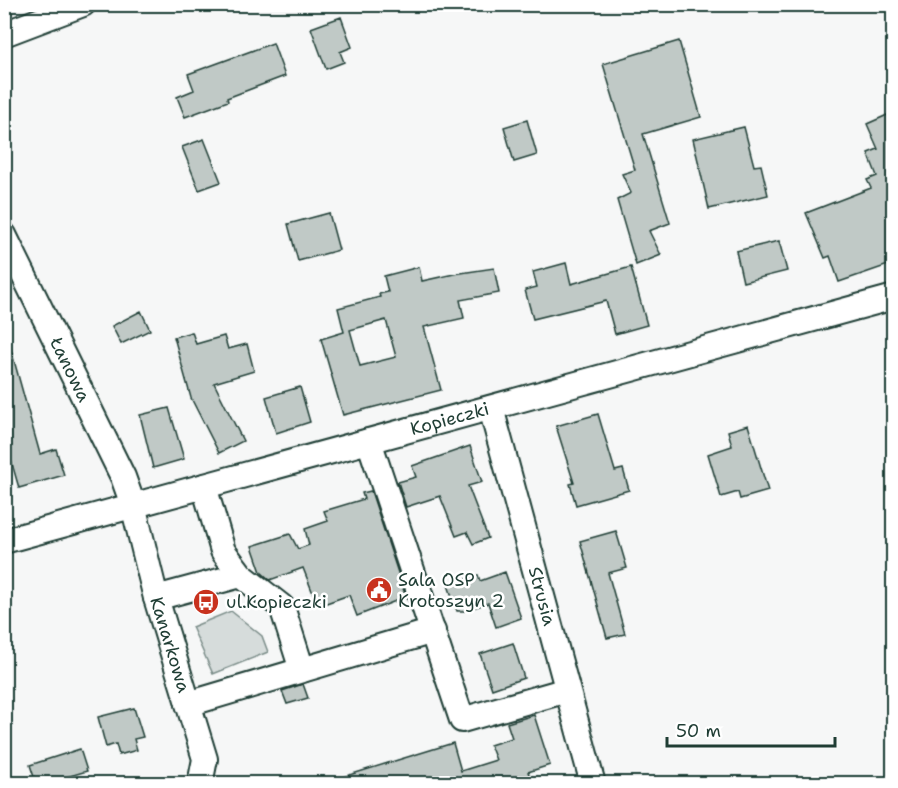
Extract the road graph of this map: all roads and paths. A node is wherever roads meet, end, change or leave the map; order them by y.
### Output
1 (83, 4) edge
2 (4, 34) edge
3 (4, 235) edge
4 (894, 297) edge
5 (491, 408) junction
6 (369, 441) junction
7 (204, 486) junction
8 (133, 505) junction
9 (4, 541) edge
10 (241, 575) junction
11 (156, 597) junction
12 (433, 631) junction
13 (302, 670) junction
14 (567, 690) junction
15 (189, 704) junction
16 (200, 783) edge
17 (593, 783) edge

1 - 2 street
3 - 8 street, Łanowa
4 - 5 street, Kopieczki
5 - 6 street, Kopieczki
5 - 14 street, Strusia
6 - 7 street, Kopieczki
6 - 12 street
7 - 8 street, Kopieczki
7 - 10 street
8 - 9 street, Kopieczki
8 - 11 street, Kanarkowa
10 - 11 street
10 - 13 street
11 - 15 street, Kanarkowa
12 - 13 street
12 - 14 street
13 - 15 street
14 - 17 street, Strusia
15 - 16 street, Kanarkowa

